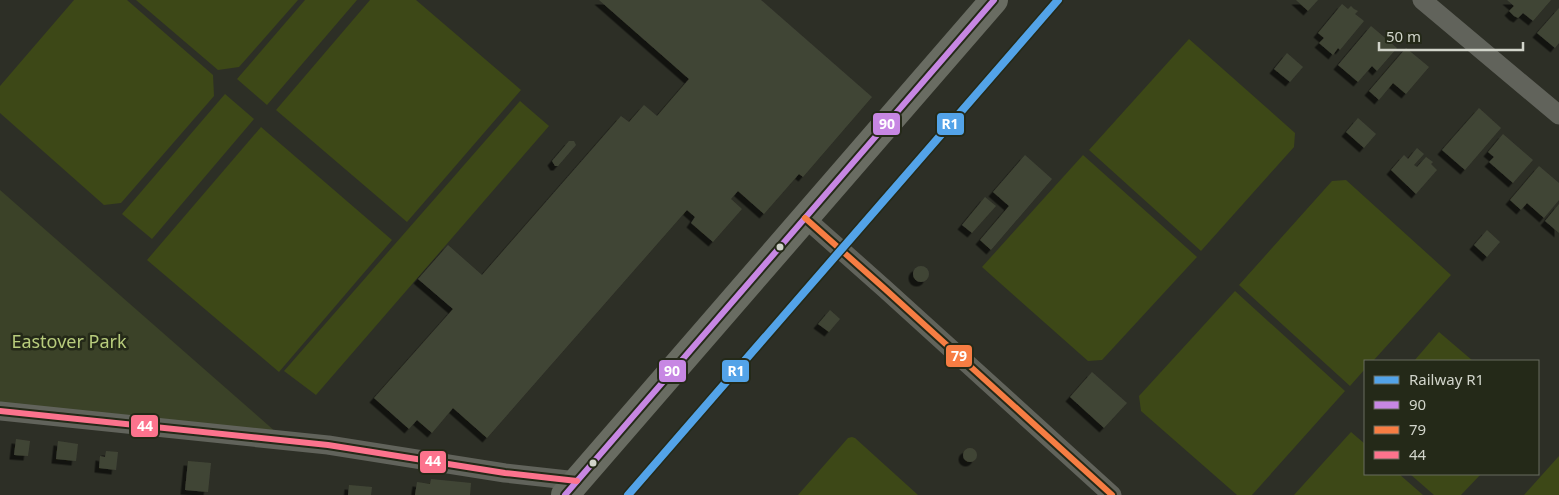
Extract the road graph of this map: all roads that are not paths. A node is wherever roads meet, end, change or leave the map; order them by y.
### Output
1 (994, 0) edge
2 (1422, 0) edge
3 (1559, 115) edge
4 (805, 218) junction
5 (0, 411) edge
6 (571, 488) edge
7 (1112, 495) edge

1 - 4 main road
2 - 3 street
4 - 6 main road
4 - 7 street
5 - 6 street

